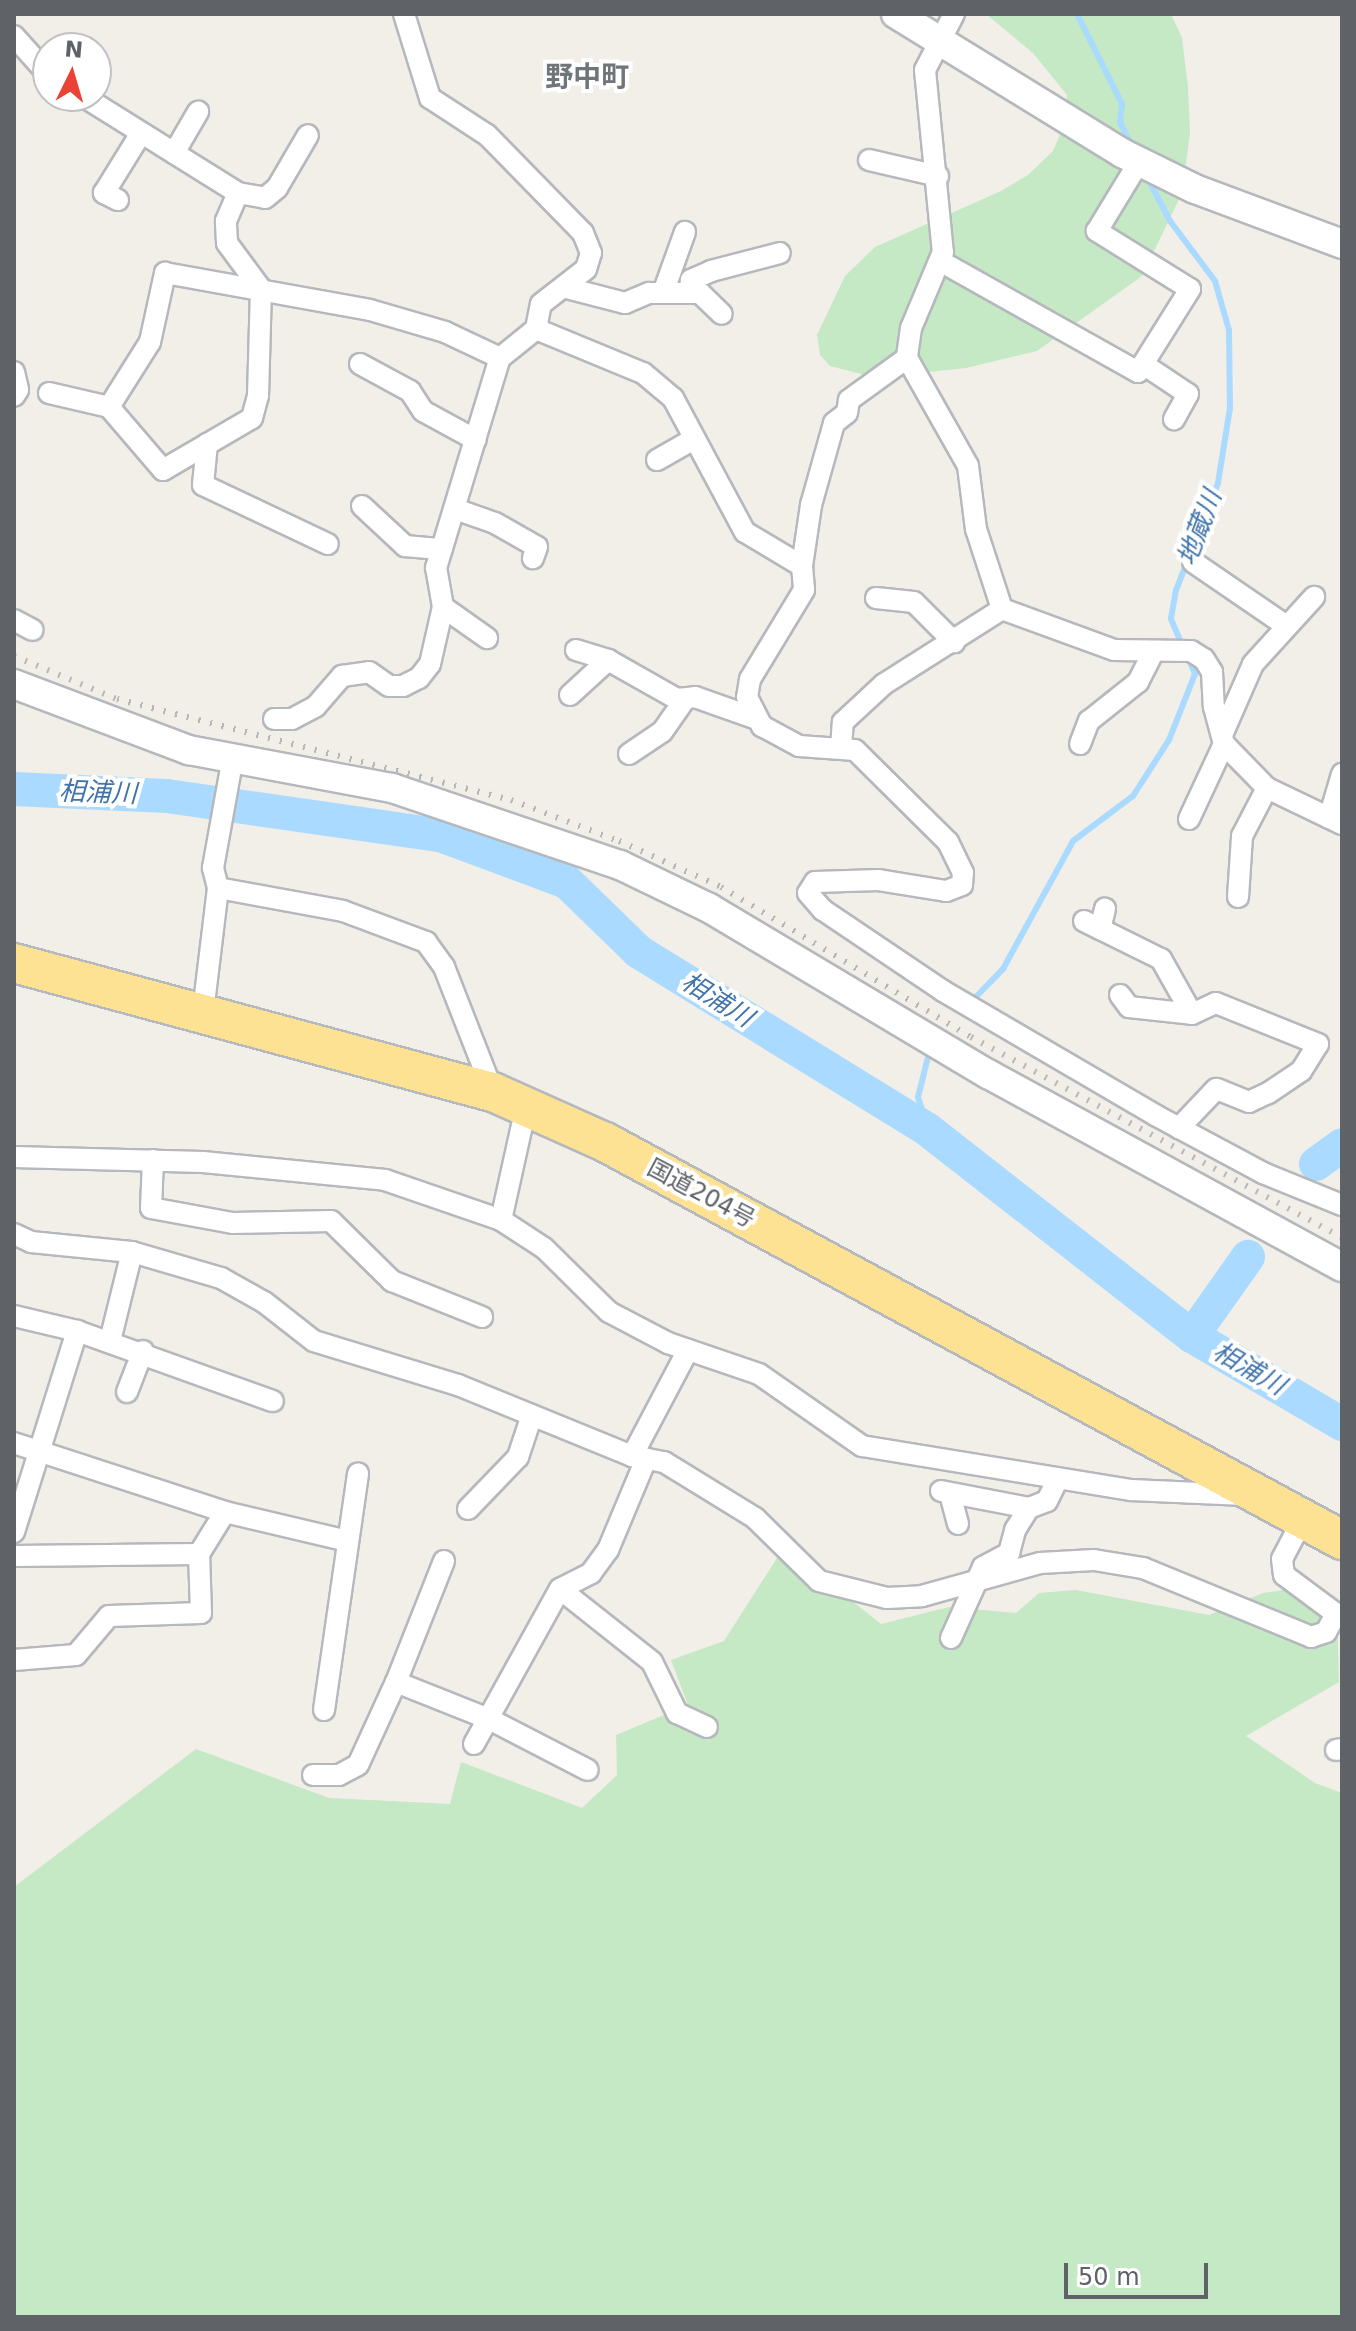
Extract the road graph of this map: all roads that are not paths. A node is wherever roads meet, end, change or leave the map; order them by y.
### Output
1 (404, 14) edge
2 (896, 14) edge
3 (954, 14) edge
4 (14, 36) edge
5 (941, 39) junction
6 (32, 56) edge
7 (108, 112) edge
8 (198, 112) dead end
9 (141, 133) junction
10 (308, 135) dead end
11 (174, 153) junction
12 (869, 160) dead end
13 (1139, 162) junction
14 (938, 176) junction
15 (238, 193) junction
16 (118, 200) dead end
17 (685, 232) dead end
18 (1342, 244) edge
19 (780, 253) dead end
20 (940, 261) junction
21 (563, 287) junction
22 (261, 289) junction
23 (663, 293) junction
24 (690, 293) junction
25 (722, 314) dead end
26 (536, 329) junction
27 (500, 358) junction
28 (907, 358) junction
29 (360, 364) dead end
30 (1143, 364) junction
31 (14, 372) edge
32 (49, 393) dead end
33 (14, 396) edge
34 (109, 407) junction
35 (1174, 419) dead end
36 (694, 439) junction
37 (476, 440) junction
38 (207, 444) junction
39 (657, 460) dead end
40 (362, 506) dead end
41 (455, 509) junction
42 (328, 544) dead end
43 (442, 549) junction
44 (533, 558) dead end
45 (1193, 562) dead end
46 (802, 566) junction
47 (1314, 597) dead end
48 (876, 598) dead end
49 (443, 607) junction
50 (1002, 609) junction
51 (14, 620) edge
52 (1285, 625) junction
53 (33, 630) dead end
54 (487, 638) dead end
55 (954, 642) junction
56 (576, 650) dead end
57 (1153, 653) junction
58 (608, 660) junction
59 (14, 684) edge
60 (570, 695) dead end
61 (685, 699) junction
62 (274, 719) dead end
63 (757, 719) junction
64 (1223, 739) junction
65 (1080, 744) dead end
66 (841, 748) junction
67 (629, 754) dead end
68 (230, 770) junction
69 (1342, 774) edge
70 (1267, 788) junction
71 (1189, 819) dead end
72 (1335, 821) edge
73 (216, 878) junction
74 (1238, 897) dead end
75 (1096, 920) dead end
76 (14, 963) edge
77 (1120, 995) dead end
78 (203, 1012) junction
79 (1192, 1014) junction
80 (510, 1100) junction
81 (1179, 1128) junction
82 (14, 1156) edge
83 (153, 1160) junction
84 (1342, 1205) edge
85 (501, 1220) junction
86 (14, 1234) edge
87 (14, 1248) edge
88 (125, 1258) junction
89 (1342, 1267) edge
90 (14, 1316) edge
91 (482, 1317) dead end
92 (77, 1331) junction
93 (110, 1341) junction
94 (688, 1350) junction
95 (143, 1351) junction
96 (127, 1392) dead end
97 (273, 1401) dead end
98 (532, 1415) junction
99 (14, 1443) edge
100 (39, 1451) junction
101 (639, 1457) junction
102 (358, 1473) dead end
103 (1058, 1478) junction
104 (1257, 1494) junction
105 (1029, 1508) junction
106 (468, 1509) dead end
107 (225, 1512) junction
108 (1303, 1519) junction
109 (958, 1524) dead end
110 (14, 1532) edge
111 (1342, 1540) edge
112 (348, 1541) junction
113 (199, 1554) junction
114 (14, 1556) edge
115 (444, 1561) dead end
116 (978, 1579) junction
117 (560, 1589) junction
118 (1339, 1616) edge
119 (951, 1638) dead end
120 (14, 1660) edge
121 (396, 1682) junction
122 (324, 1710) dead end
123 (489, 1719) junction
124 (707, 1727) dead end
125 (474, 1744) dead end
126 (588, 1770) dead end
127 (313, 1775) dead end

1 - 21 street
2 - 5 street
3 - 5 street
4 - 6 street
5 - 13 street
5 - 14 street
7 - 9 street
8 - 11 street
9 - 11 street
9 - 16 street
10 - 15 street
11 - 15 street
12 - 14 street
13 - 18 street
13 - 30 street
14 - 20 street
15 - 22 street
17 - 23 street
19 - 24 street
20 - 28 street
20 - 30 street
21 - 23 street
21 - 26 street
22 - 27 street
22 - 34 street
22 - 38 street
23 - 24 street
24 - 25 street
26 - 27 street
26 - 36 street
27 - 37 street
28 - 46 street
28 - 50 street
29 - 37 street
30 - 35 street
31 - 33 street
32 - 34 street
34 - 38 street
36 - 39 street
36 - 46 street
37 - 41 street
38 - 42 street
40 - 43 street
41 - 43 street
41 - 44 street
43 - 49 street
45 - 52 street
46 - 63 street
47 - 52 street
48 - 55 street
49 - 54 street
49 - 62 street
50 - 55 street
50 - 57 street
51 - 53 street
52 - 64 street
55 - 66 street
56 - 58 street
57 - 64 street
57 - 65 street
58 - 60 street
58 - 61 street
59 - 68 street
61 - 63 street
61 - 67 street
63 - 66 street
64 - 70 street
64 - 71 street
66 - 81 street
68 - 73 street
68 - 89 street
69 - 72 street
70 - 72 street
70 - 74 street
73 - 78 street
73 - 80 street
75 - 79 street
76 - 78 highway, 国道204号
77 - 79 street
78 - 80 highway, 国道204号
79 - 81 street
80 - 85 street
80 - 104 highway, 国道204号
81 - 84 street
82 - 83 street
83 - 85 street
83 - 91 street
85 - 94 street
86 - 88 street
87 - 88 street
88 - 93 street
88 - 98 street
90 - 92 street
92 - 93 street
92 - 100 street
93 - 95 street
94 - 101 street
94 - 103 street
95 - 96 street
95 - 97 street
98 - 101 street
98 - 106 street
99 - 100 street
100 - 107 street
100 - 110 street
101 - 116 street
101 - 117 street
102 - 112 street
103 - 104 street
103 - 105 street
104 - 108 highway, 国道204号
105 - 109 street
105 - 116 street
107 - 112 street
107 - 113 street
108 - 111 highway, 国道204号
108 - 118 street
112 - 122 street
113 - 114 street
113 - 120 street
115 - 121 street
116 - 118 street
116 - 119 street
117 - 123 street
117 - 124 street
121 - 123 street
121 - 127 street
123 - 125 street
123 - 126 street

